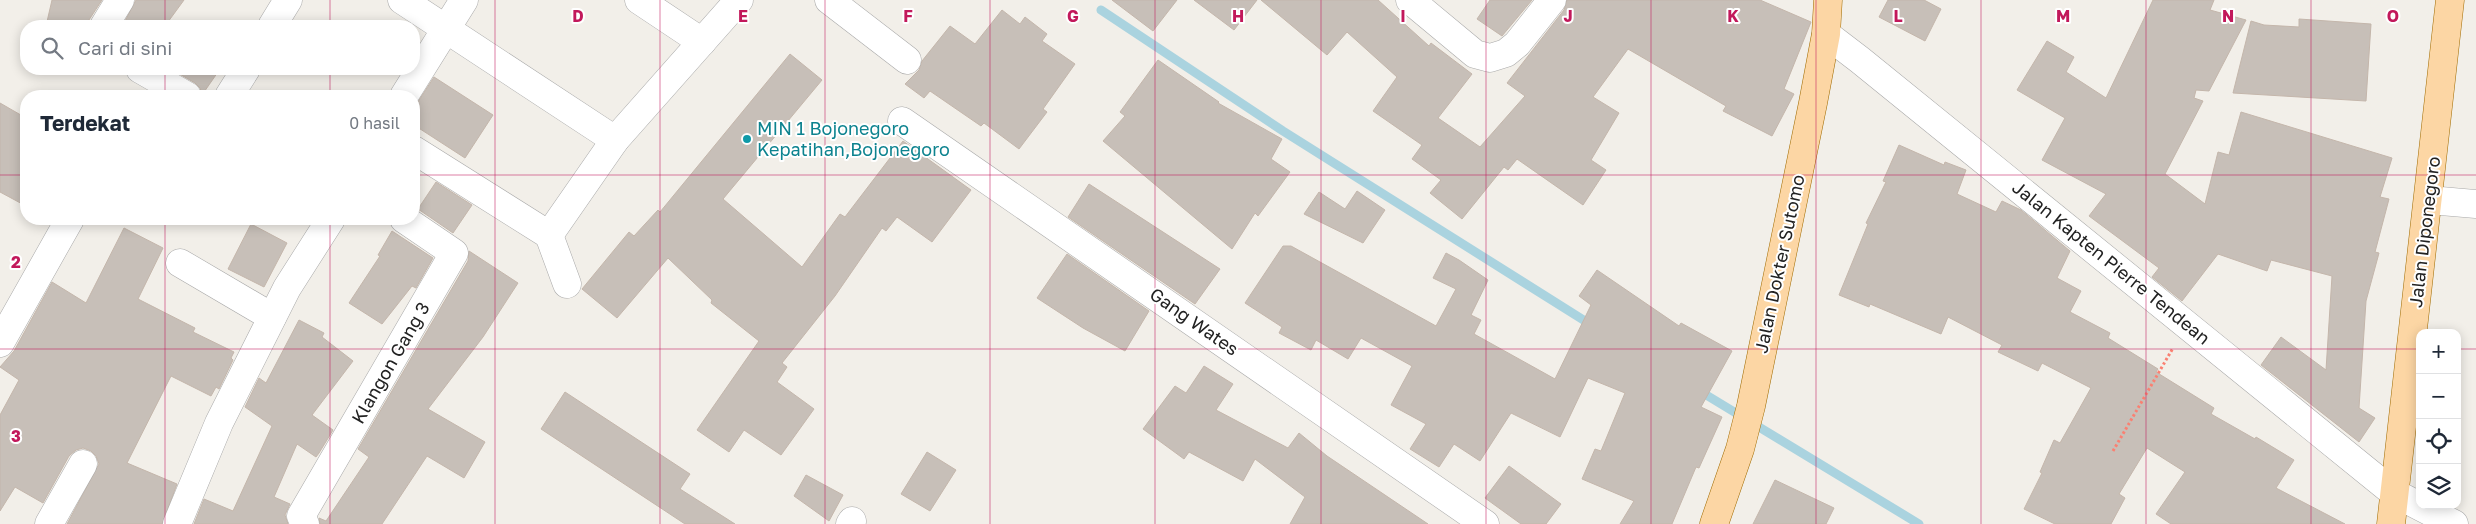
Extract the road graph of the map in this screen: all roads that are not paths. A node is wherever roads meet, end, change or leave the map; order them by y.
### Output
1 (120, 0) edge
2 (288, 0) edge
3 (402, 0) edge
4 (464, 0) edge
5 (639, 0) edge
6 (739, 0) edge
7 (829, 0) edge
8 (1410, 0) edge
9 (1552, 0) edge
10 (1828, 0) edge
11 (2450, 0) edge
12 (108, 20) edge
13 (276, 20) edge
14 (446, 31) junction
15 (1826, 34) junction
16 (702, 42) junction
17 (907, 60) dead end
18 (420, 71) edge
19 (150, 75) edge
20 (242, 75) edge
21 (418, 75) edge
22 (177, 90) edge
23 (233, 90) edge
24 (408, 90) edge
25 (902, 121) dead end
26 (615, 140) junction
27 (420, 154) edge
28 (2429, 200) junction
29 (2476, 204) edge
30 (67, 225) edge
31 (327, 225) edge
32 (413, 225) edge
33 (549, 235) junction
34 (180, 263) dead end
35 (567, 284) dead end
36 (272, 316) junction
37 (0, 343) edge
38 (83, 464) dead end
39 (2394, 493) junction
40 (49, 524) edge
41 (177, 524) edge
42 (305, 524) edge
43 (1485, 524) edge
44 (1714, 524) edge
45 (2391, 524) edge
46 (2454, 524) edge

1 - 12 street
2 - 13 street
3 - 14 street
4 - 14 street
5 - 16 street
6 - 16 street
7 - 17 street
8 - 9 street
10 - 15 main road, Jalan Dokter Sutomo
11 - 28 main road, Jalan Diponegoro
14 - 18 street
14 - 26 street
15 - 39 street, Jalan Kapten Pierre Tendean
15 - 44 main road, Jalan Dokter Sutomo
16 - 26 street
19 - 22 street
20 - 23 street
21 - 24 street
25 - 43 street, Gang Wates
26 - 33 street
27 - 33 street
28 - 29 street
28 - 39 main road, Jalan Diponegoro
30 - 37 street
31 - 36 street
32 - 42 street, Klangon Gang 3
33 - 35 street
34 - 36 street
36 - 41 street
38 - 40 street
39 - 45 main road, Jalan Diponegoro
39 - 46 street, Jalan Kapten Pierre Tendean

